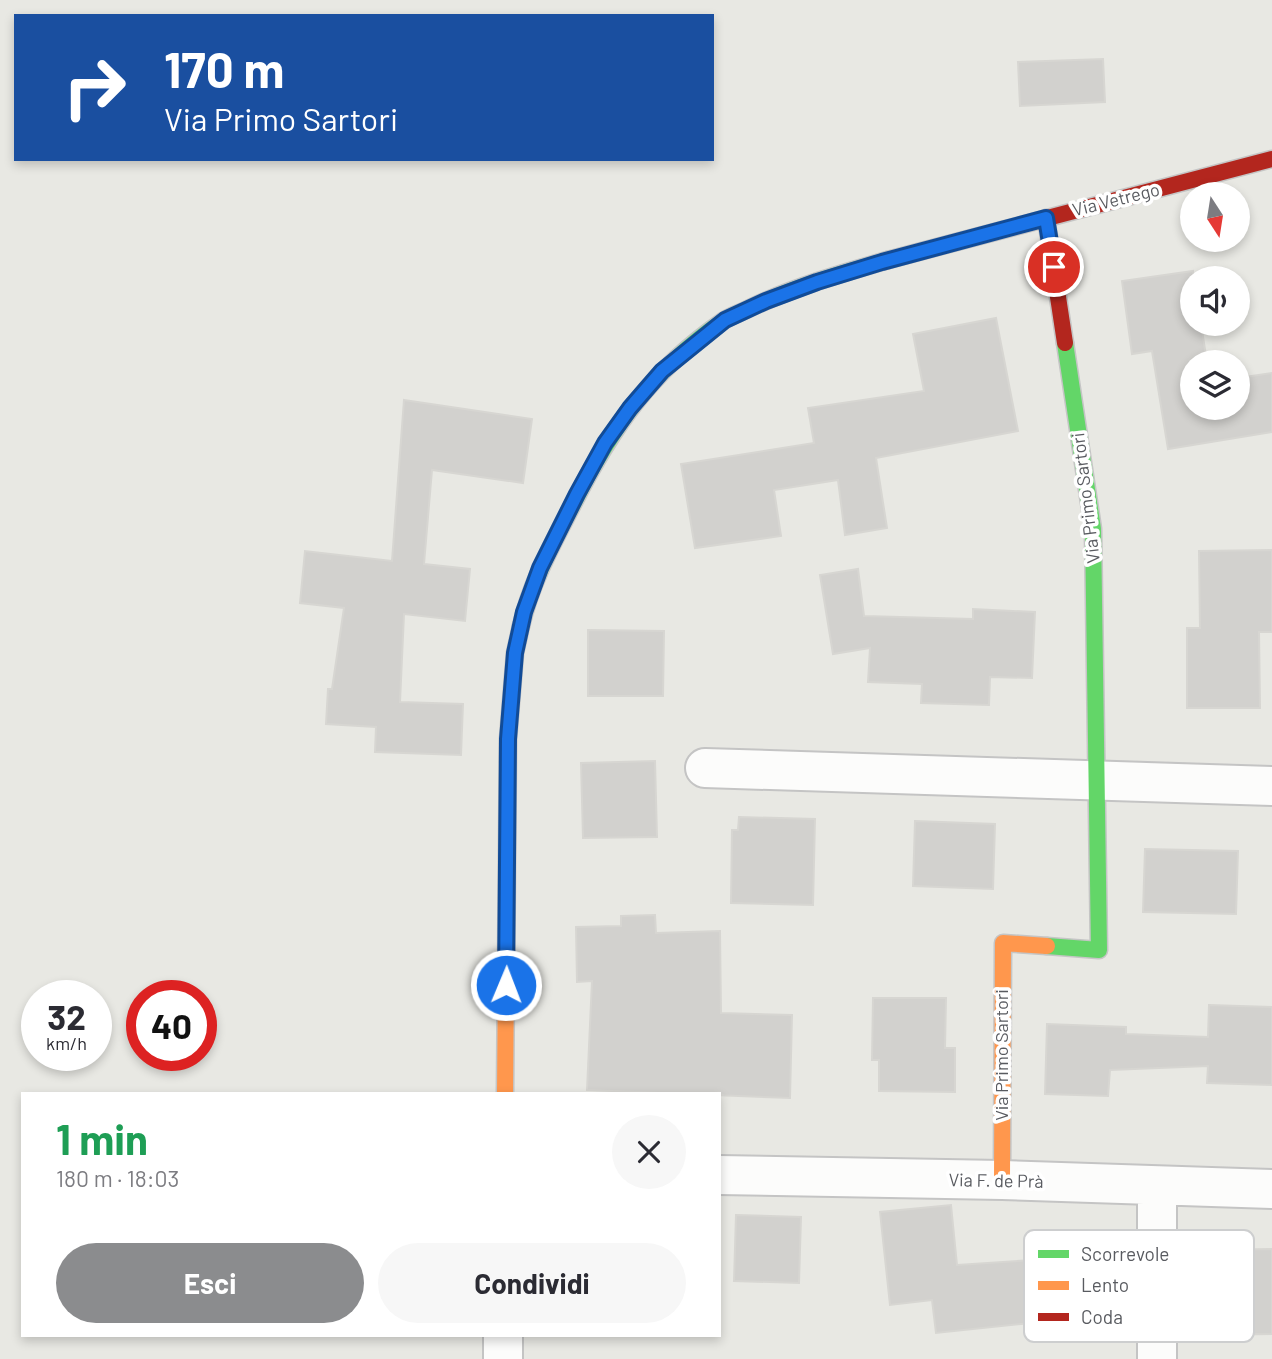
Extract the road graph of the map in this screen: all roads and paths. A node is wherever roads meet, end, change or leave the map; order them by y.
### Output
1 (1272, 159) edge
2 (1046, 218) junction
3 (705, 768) dead end
4 (1097, 780) junction
5 (1272, 786) edge
6 (505, 1092) edge
7 (721, 1175) edge
8 (1002, 1180) junction
9 (1157, 1186) junction
10 (1272, 1189) edge
11 (1157, 1230) edge
12 (503, 1337) edge
13 (503, 1359) edge

1 - 2 street, Via Vetrego
2 - 4 street, Via Primo Sartori
2 - 6 street, Via Vetrego
3 - 4 street
4 - 5 street
4 - 8 street, Via Primo Sartori
7 - 8 street, Via F. de Prà
8 - 9 street, Via F. de Prà
9 - 10 street, Via F. de Prà
9 - 11 street
12 - 13 street

